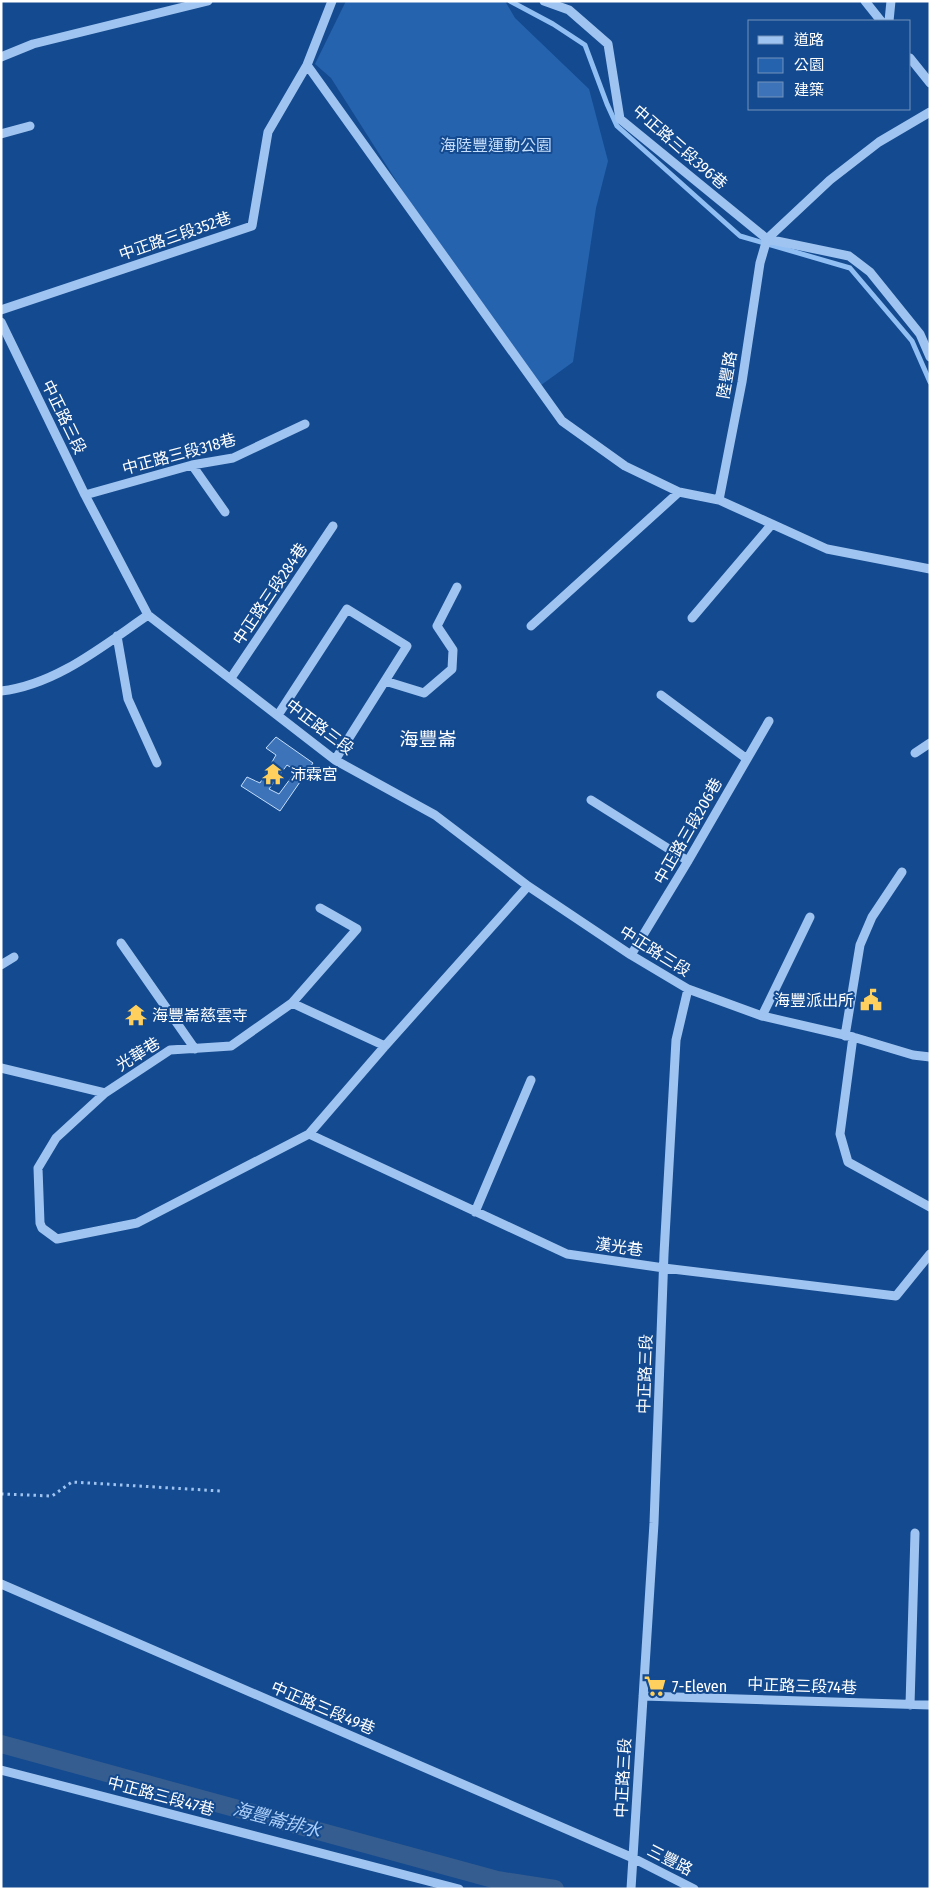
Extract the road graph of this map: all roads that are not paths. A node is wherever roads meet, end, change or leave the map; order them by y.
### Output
1 (208, 1) edge
2 (332, 1) edge
3 (544, 1) edge
4 (865, 1) edge
5 (891, 1) edge
6 (880, 20) edge
7 (889, 20) edge
8 (1, 57) edge
9 (911, 59) edge
10 (306, 65) junction
11 (930, 83) edge
12 (930, 112) edge
13 (30, 126) dead end
14 (1, 134) edge
15 (767, 240) junction
16 (1, 310) edge
17 (1, 322) edge
18 (930, 357) edge
19 (305, 424) dead end
20 (192, 465) junction
21 (679, 492) junction
22 (85, 495) junction
23 (719, 500) junction
24 (225, 512) dead end
25 (772, 524) junction
26 (333, 526) dead end
27 (930, 569) edge
28 (457, 587) dead end
29 (148, 615) junction
30 (692, 618) dead end
31 (531, 626) dead end
32 (117, 636) junction
33 (231, 678) junction
34 (385, 681) junction
35 (1, 691) edge
36 (660, 695) dead end
37 (278, 715) junction
38 (769, 721) dead end
39 (930, 744) edge
40 (914, 752) dead end
41 (747, 759) junction
42 (335, 760) junction
43 (157, 762) dead end
44 (591, 800) dead end
45 (688, 861) junction
46 (902, 872) dead end
47 (528, 886) junction
48 (320, 908) dead end
49 (810, 917) dead end
50 (121, 943) dead end
51 (631, 955) junction
52 (14, 957) dead end
53 (1, 965) edge
54 (688, 989) junction
55 (292, 1003) junction
56 (762, 1016) junction
57 (849, 1037) junction
58 (385, 1046) junction
59 (195, 1049) junction
60 (930, 1057) edge
61 (1, 1068) edge
62 (531, 1080) dead end
63 (105, 1094) junction
64 (309, 1134) junction
65 (930, 1207) edge
66 (475, 1212) junction
67 (930, 1254) edge
68 (664, 1268) junction
69 (915, 1534) dead end
70 (1, 1584) edge
71 (643, 1696) junction
72 (910, 1705) junction
73 (930, 1705) edge
74 (1, 1770) edge
75 (633, 1858) junction
76 (459, 1889) edge
77 (632, 1889) edge
78 (694, 1889) edge

1 - 8 street
2 - 10 street
3 - 15 street, 中正路三段396巷
4 - 6 street
5 - 7 street
9 - 11 street
10 - 16 street, 中正路三段352巷
10 - 21 street
12 - 15 street, 陸豐路
13 - 14 street
15 - 18 street
15 - 23 street, 陸豐路
17 - 22 street, 中正路三段
19 - 20 street, 中正路三段318巷
20 - 22 street, 中正路三段318巷
20 - 24 street
21 - 23 street
21 - 31 street
22 - 29 street, 中正路三段
23 - 25 street
25 - 27 street
25 - 30 street
26 - 33 street, 中正路三段284巷
28 - 34 street
29 - 32 street
29 - 33 street, 中正路三段
32 - 35 street
32 - 43 street
33 - 37 street, 中正路三段
34 - 37 street
34 - 42 street
36 - 41 street
37 - 42 street, 中正路三段
38 - 41 street, 中正路三段206巷
39 - 40 street
41 - 45 street, 中正路三段206巷
42 - 47 street, 中正路三段
44 - 45 street
45 - 51 street, 中正路三段206巷
46 - 57 street
47 - 51 street, 中正路三段
47 - 58 street
48 - 55 street, 光華巷
49 - 56 street
50 - 59 street
51 - 54 street, 中正路三段
52 - 53 street
54 - 56 street
54 - 68 street, 中正路三段
55 - 58 street
55 - 59 street, 光華巷
56 - 57 street
57 - 60 street
57 - 65 street
58 - 64 street
59 - 63 street, 光華巷
61 - 63 street
62 - 66 street
63 - 64 street, 光華巷
64 - 66 street, 漢光巷
66 - 68 street, 漢光巷
67 - 68 street, 漢光巷
68 - 71 street, 中正路三段
69 - 72 street
70 - 75 street, 中正路三段49巷
71 - 72 street, 中正路三段74巷
71 - 75 street, 中正路三段
72 - 73 street, 中正路三段74巷
74 - 76 street, 中正路三段47巷
75 - 77 street, 中正路三段
75 - 78 street, 三豐路

